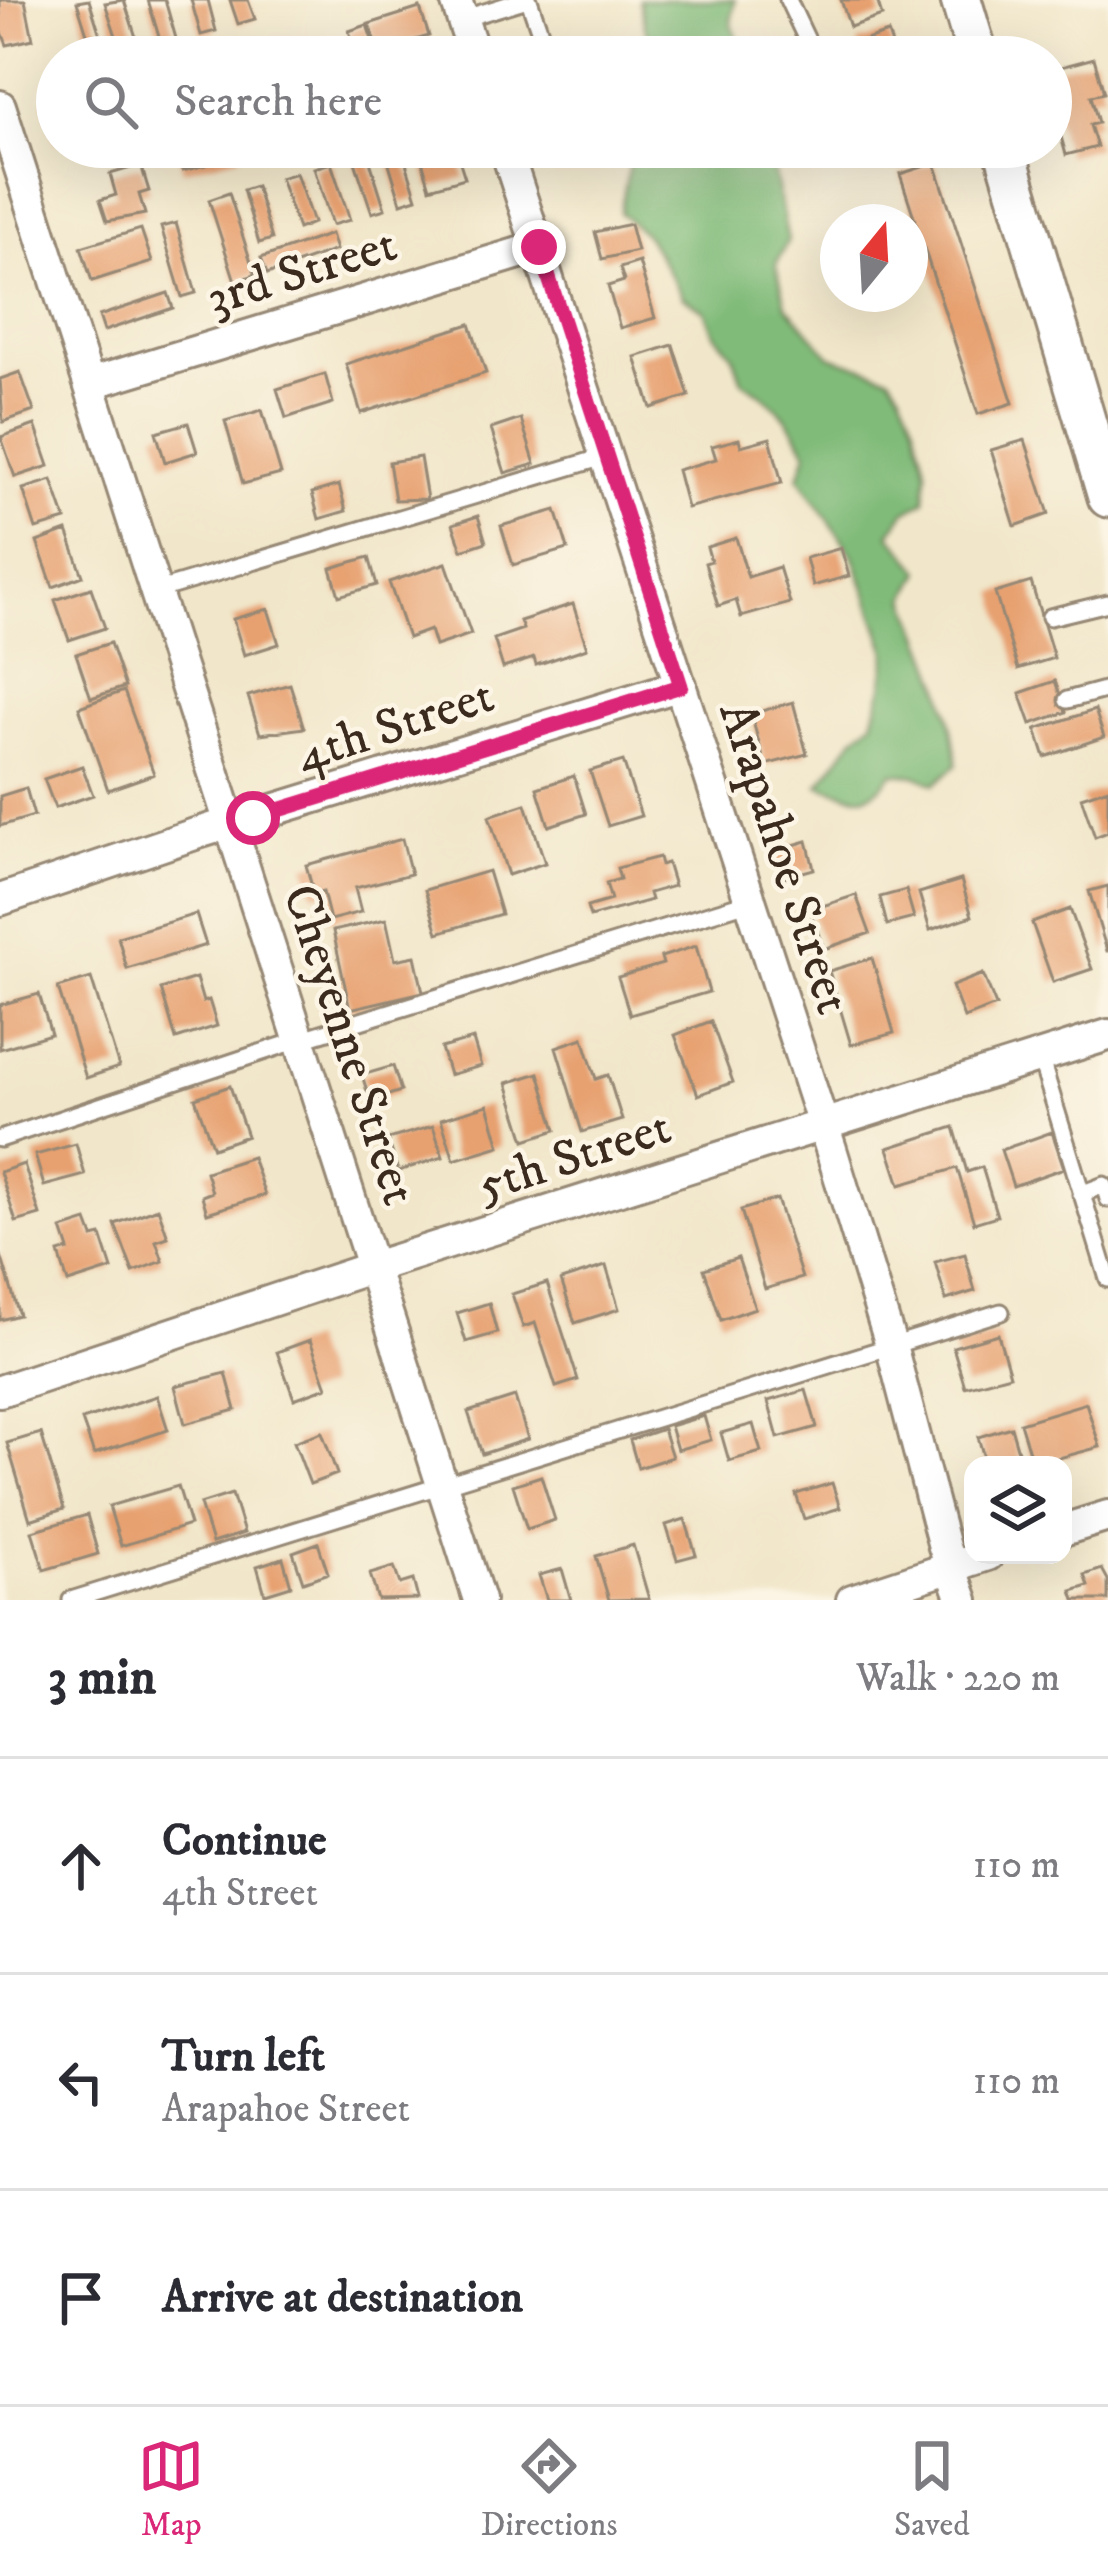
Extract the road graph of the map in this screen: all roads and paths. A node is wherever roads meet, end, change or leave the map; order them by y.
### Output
1 (526, 0) edge
2 (788, 0) edge
3 (962, 0) edge
4 (459, 9) edge
5 (541, 35) dead end
6 (805, 36) edge
7 (972, 36) edge
8 (0, 106) edge
9 (513, 168) edge
10 (1010, 168) edge
11 (539, 247) junction
12 (92, 383) junction
13 (607, 456) junction
14 (1108, 497) edge
15 (158, 590) junction
16 (1108, 603) edge
17 (1050, 617) dead end
18 (681, 686) junction
19 (1108, 689) edge
20 (1067, 700) dead end
21 (231, 824) junction
22 (0, 900) edge
23 (751, 901) junction
24 (1108, 1035) edge
25 (302, 1040) junction
26 (1040, 1058) junction
27 (822, 1124) junction
28 (0, 1139) edge
29 (1081, 1193) junction
30 (1108, 1199) edge
31 (374, 1268) junction
32 (1108, 1279) edge
33 (1001, 1312) dead end
34 (891, 1345) junction
35 (0, 1391) edge
36 (442, 1484) junction
37 (1108, 1516) edge
38 (1072, 1527) edge
39 (964, 1563) edge
40 (951, 1567) junction
41 (71, 1600) edge
42 (479, 1600) edge
43 (851, 1600) edge
44 (963, 1600) edge

1 - 4 lane
1 - 5 lane
2 - 6 lane
3 - 7 street
8 - 12 street, Cheyenne Street
9 - 11 street, Arapahoe Street
10 - 14 street
11 - 12 street, 3rd Street
11 - 13 street, Arapahoe Street
12 - 15 street, Cheyenne Street
13 - 15 lane
13 - 18 street, Arapahoe Street
15 - 21 street, Cheyenne Street
16 - 17 lane
18 - 21 street, 4th Street
18 - 23 street, Arapahoe Street
19 - 20 lane
21 - 22 street, 4th Street
21 - 25 street, Cheyenne Street
23 - 25 lane
23 - 27 street, Arapahoe Street
24 - 26 street, 5th Street
25 - 28 lane
25 - 31 street, Cheyenne Street
26 - 27 street, 5th Street
26 - 29 lane
27 - 31 street, 5th Street
27 - 34 street, Arapahoe Street
29 - 30 lane
29 - 32 lane
31 - 35 street, 5th Street
31 - 36 street, Cheyenne Street
33 - 34 lane
34 - 36 lane
34 - 40 street, Arapahoe Street
36 - 41 lane
36 - 42 street, Cheyenne Street
37 - 38 street
39 - 40 street
40 - 43 street
40 - 44 street, Arapahoe Street

